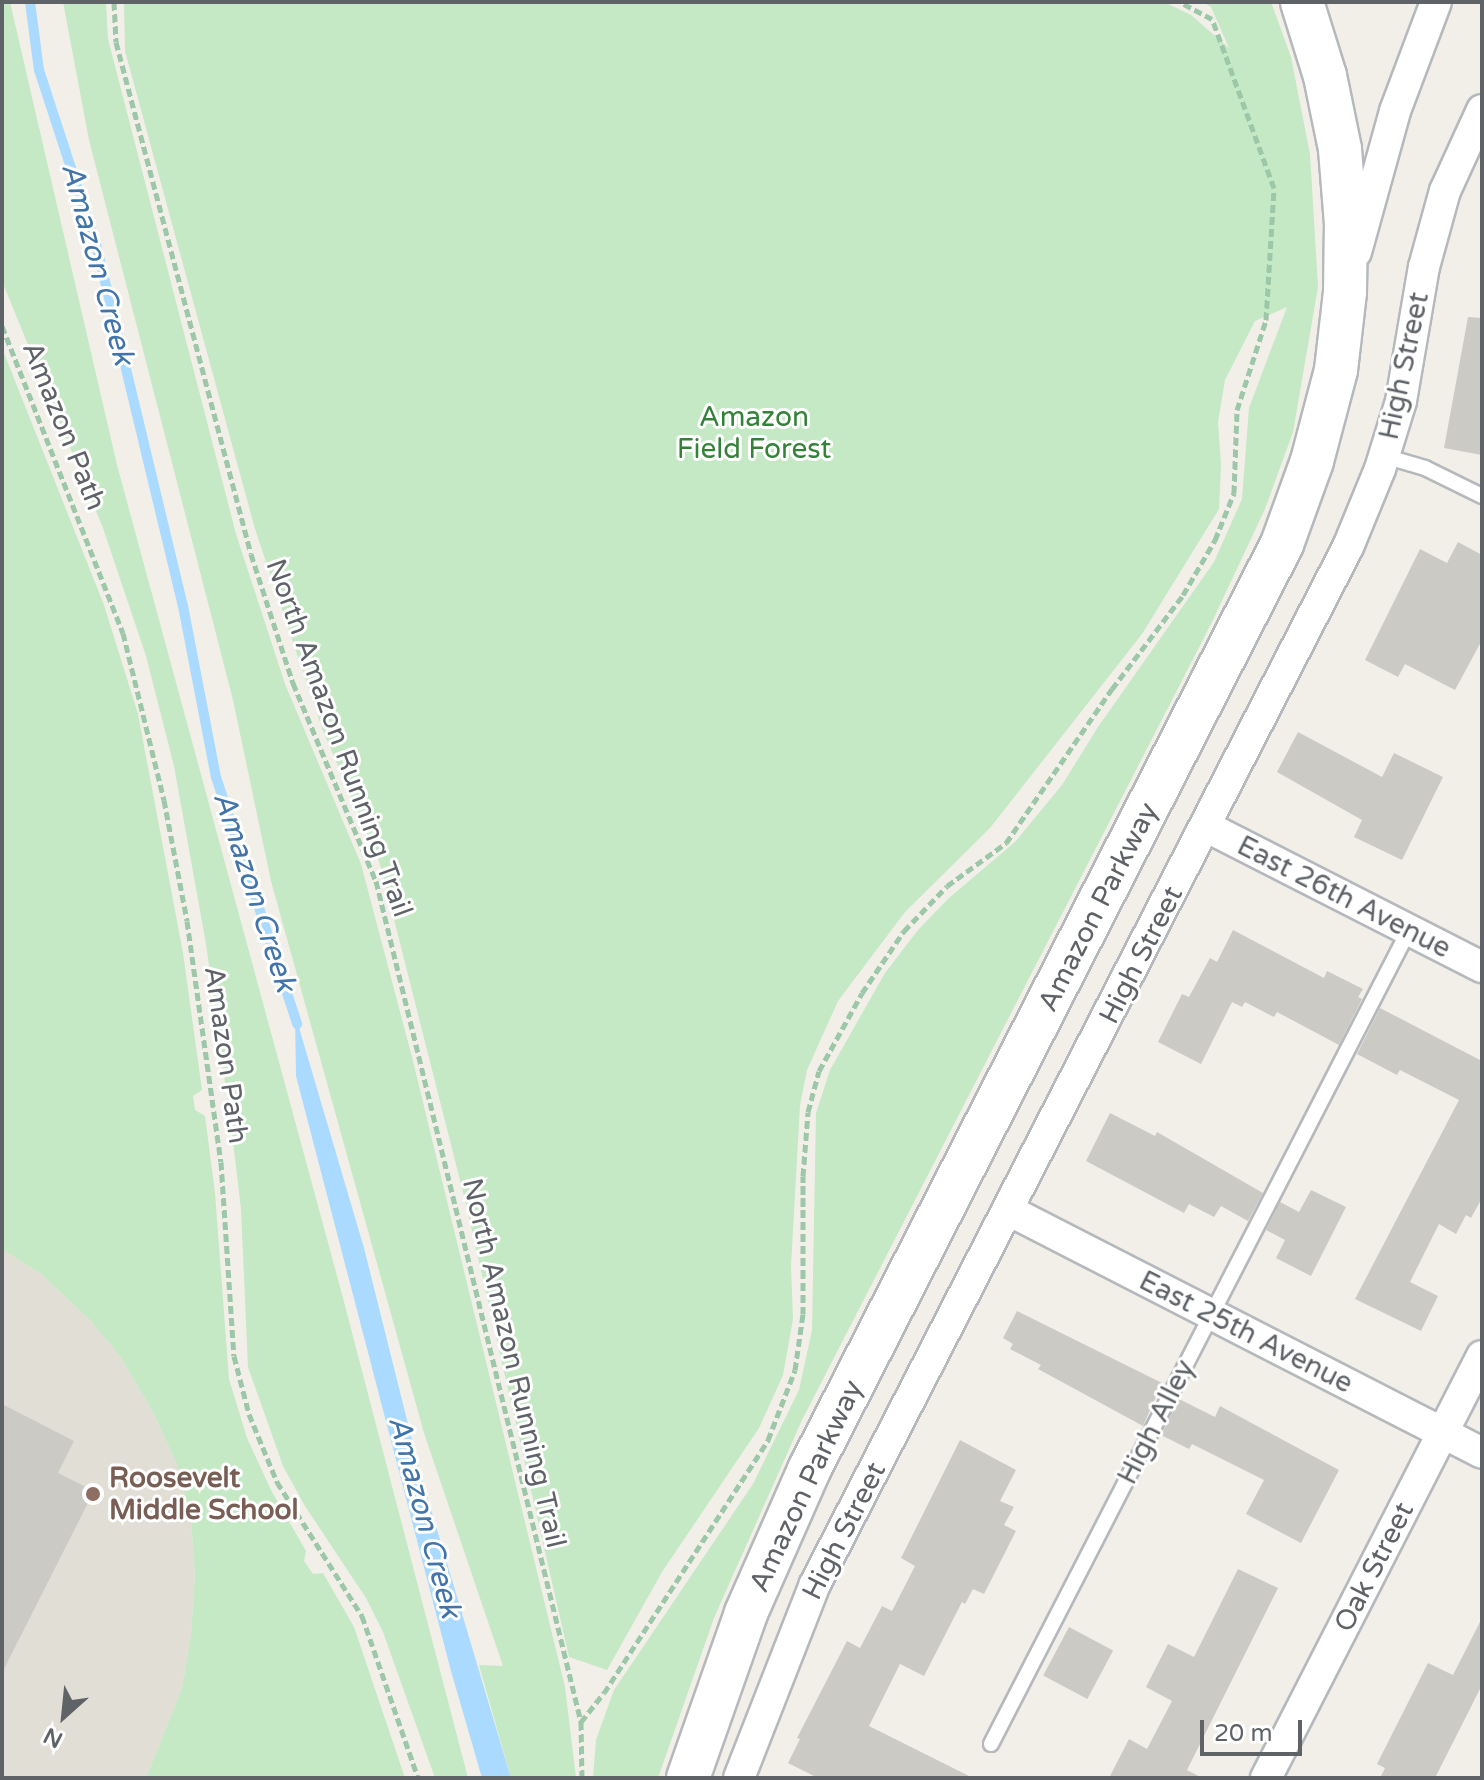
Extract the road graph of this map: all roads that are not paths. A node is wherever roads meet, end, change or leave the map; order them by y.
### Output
1 (1302, 2) edge
2 (1436, 2) edge
3 (1482, 110) edge
4 (1345, 292) junction
5 (1384, 456) junction
6 (1482, 496) edge
7 (1207, 827) junction
8 (1409, 930) junction
9 (1482, 967) edge
10 (1010, 1211) junction
11 (1212, 1315) junction
12 (1482, 1356) edge
13 (1443, 1433) junction
14 (1482, 1453) edge
15 (991, 1744) dead end
16 (688, 1778) edge
17 (739, 1778) edge
18 (1266, 1778) edge

1 - 4 main road, Amazon Parkway
2 - 4 street
3 - 5 street, High Street
4 - 16 main road, Amazon Parkway
5 - 6 lane
5 - 7 street, High Street
7 - 8 street, East 26th Avenue
7 - 10 street, High Street
8 - 9 street, East 26th Avenue
8 - 11 lane, High Alley
10 - 11 street, East 25th Avenue
10 - 17 street, High Street
11 - 13 street, East 25th Avenue
11 - 15 lane, High Alley
12 - 13 street, Oak Street
13 - 14 street, East 25th Avenue
13 - 18 street, Oak Street

